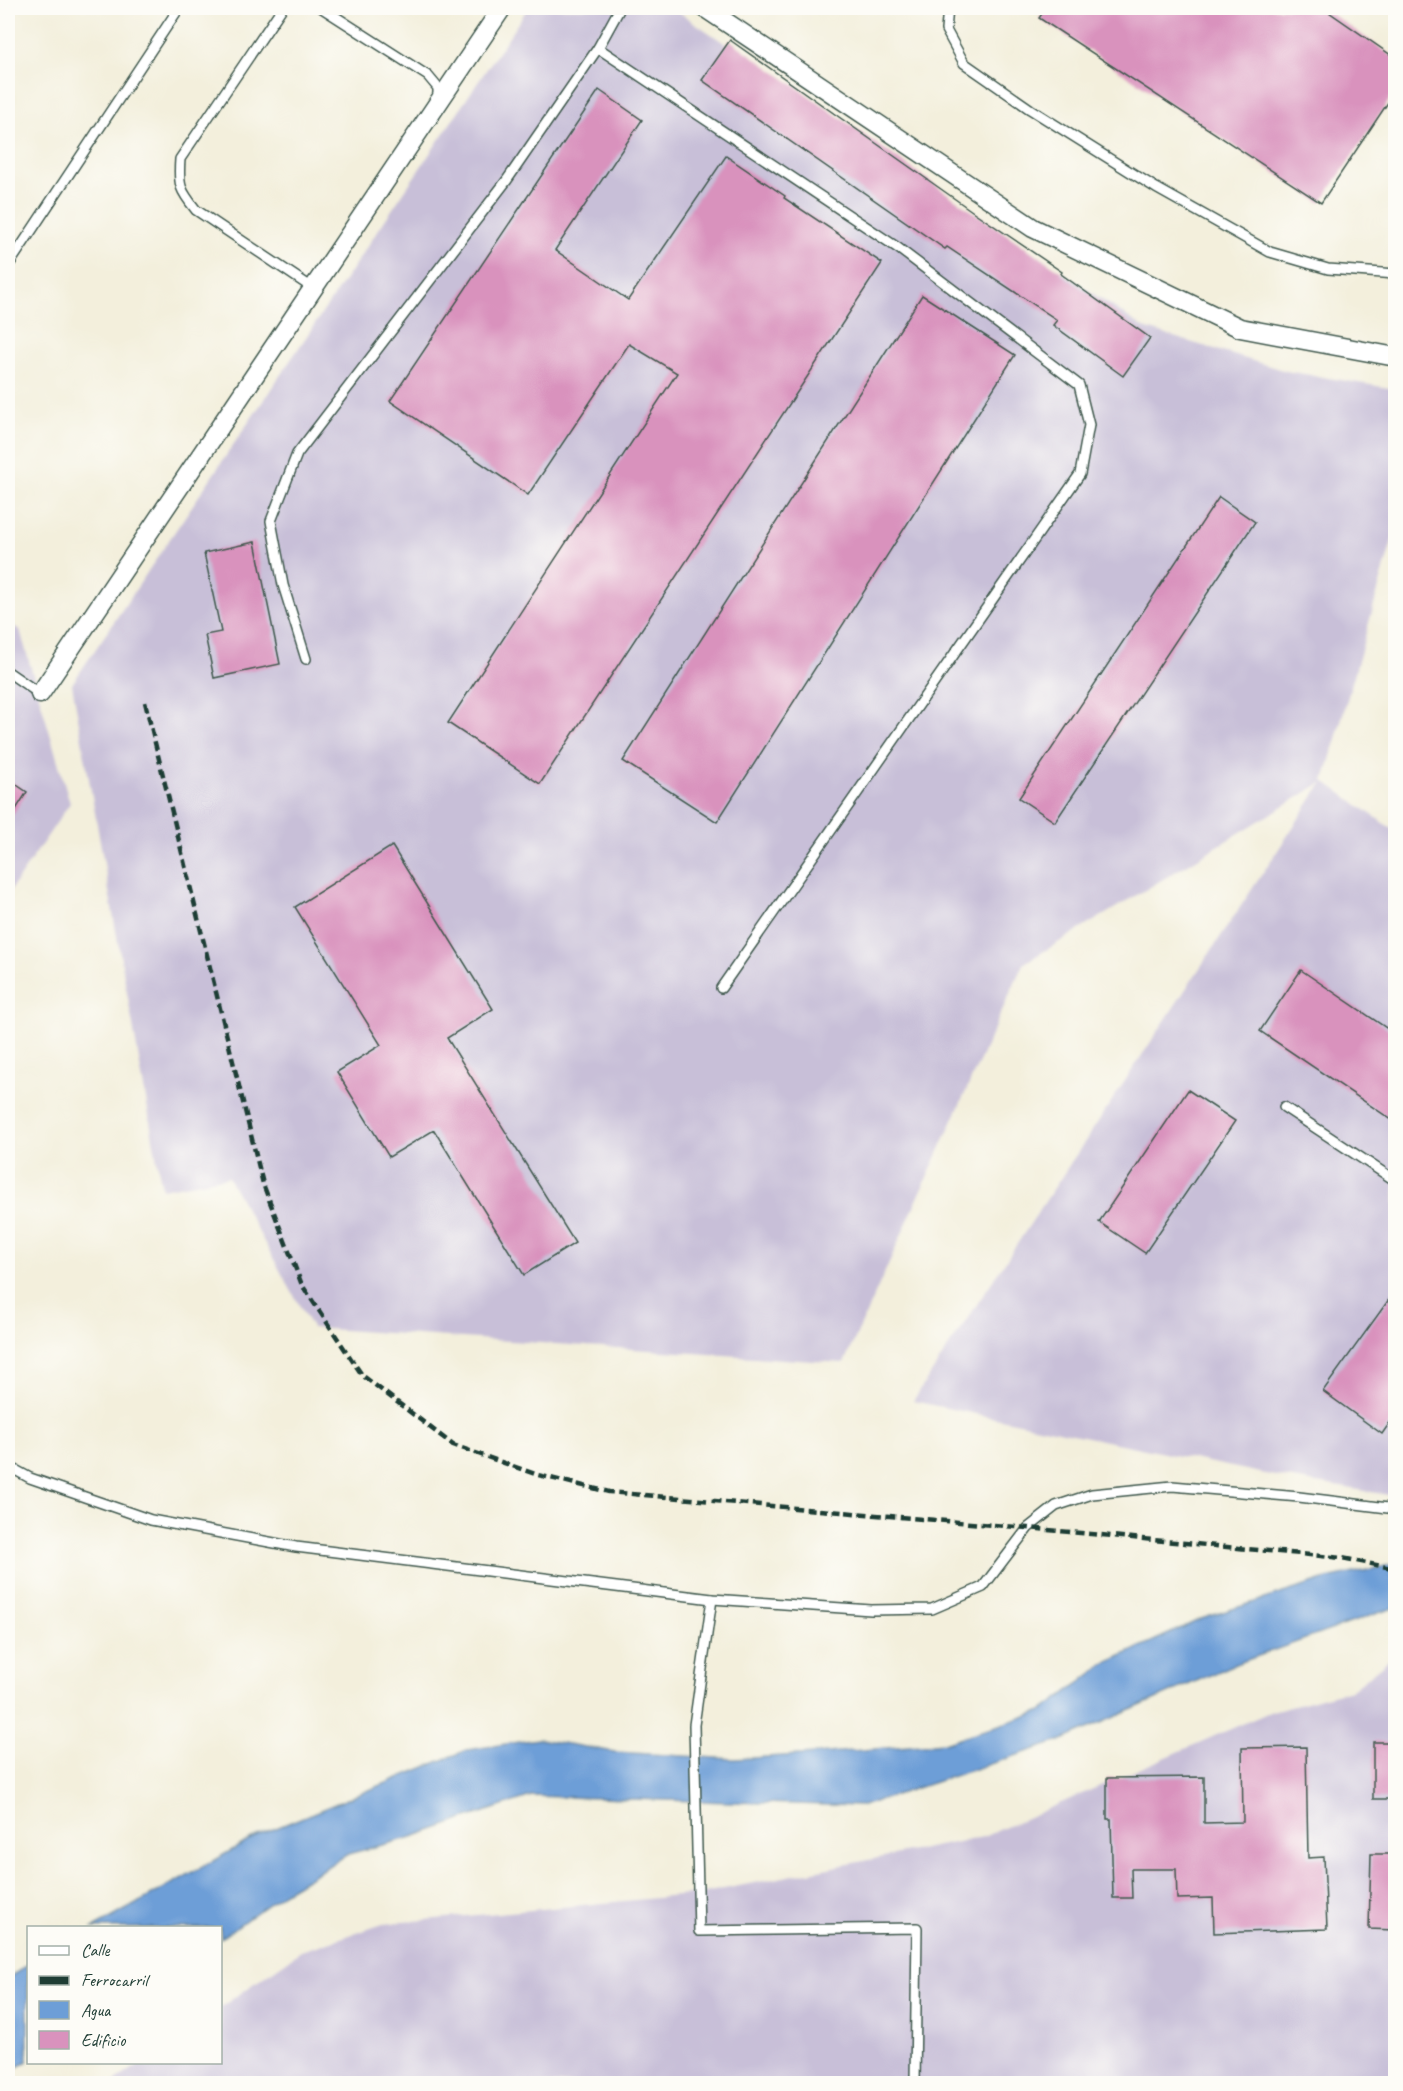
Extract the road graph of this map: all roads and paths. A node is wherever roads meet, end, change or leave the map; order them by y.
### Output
1 (179, 8) edge
2 (282, 8) edge
3 (322, 8) edge
4 (502, 8) edge
5 (621, 8) edge
6 (705, 8) edge
7 (948, 8) edge
8 (598, 48) junction
9 (438, 104) junction
10 (8, 266) edge
11 (1395, 274) edge
12 (314, 289) junction
13 (1395, 357) edge
14 (306, 659) dead end
15 (8, 672) edge
16 (40, 694) joint
17 (721, 988) dead end
18 (1284, 1107) dead end
19 (1395, 1181) edge
20 (8, 1466) edge
21 (1395, 1509) edge
22 (712, 1599) junction
23 (915, 2084) edge

1 - 10 lane
2 - 12 lane
3 - 9 lane
4 - 9 street
5 - 8 lane
6 - 13 street
7 - 11 lane
8 - 14 lane
8 - 17 lane
9 - 12 street
12 - 16 street
15 - 16 lane
18 - 19 lane
20 - 22 lane
21 - 22 lane
22 - 23 lane

